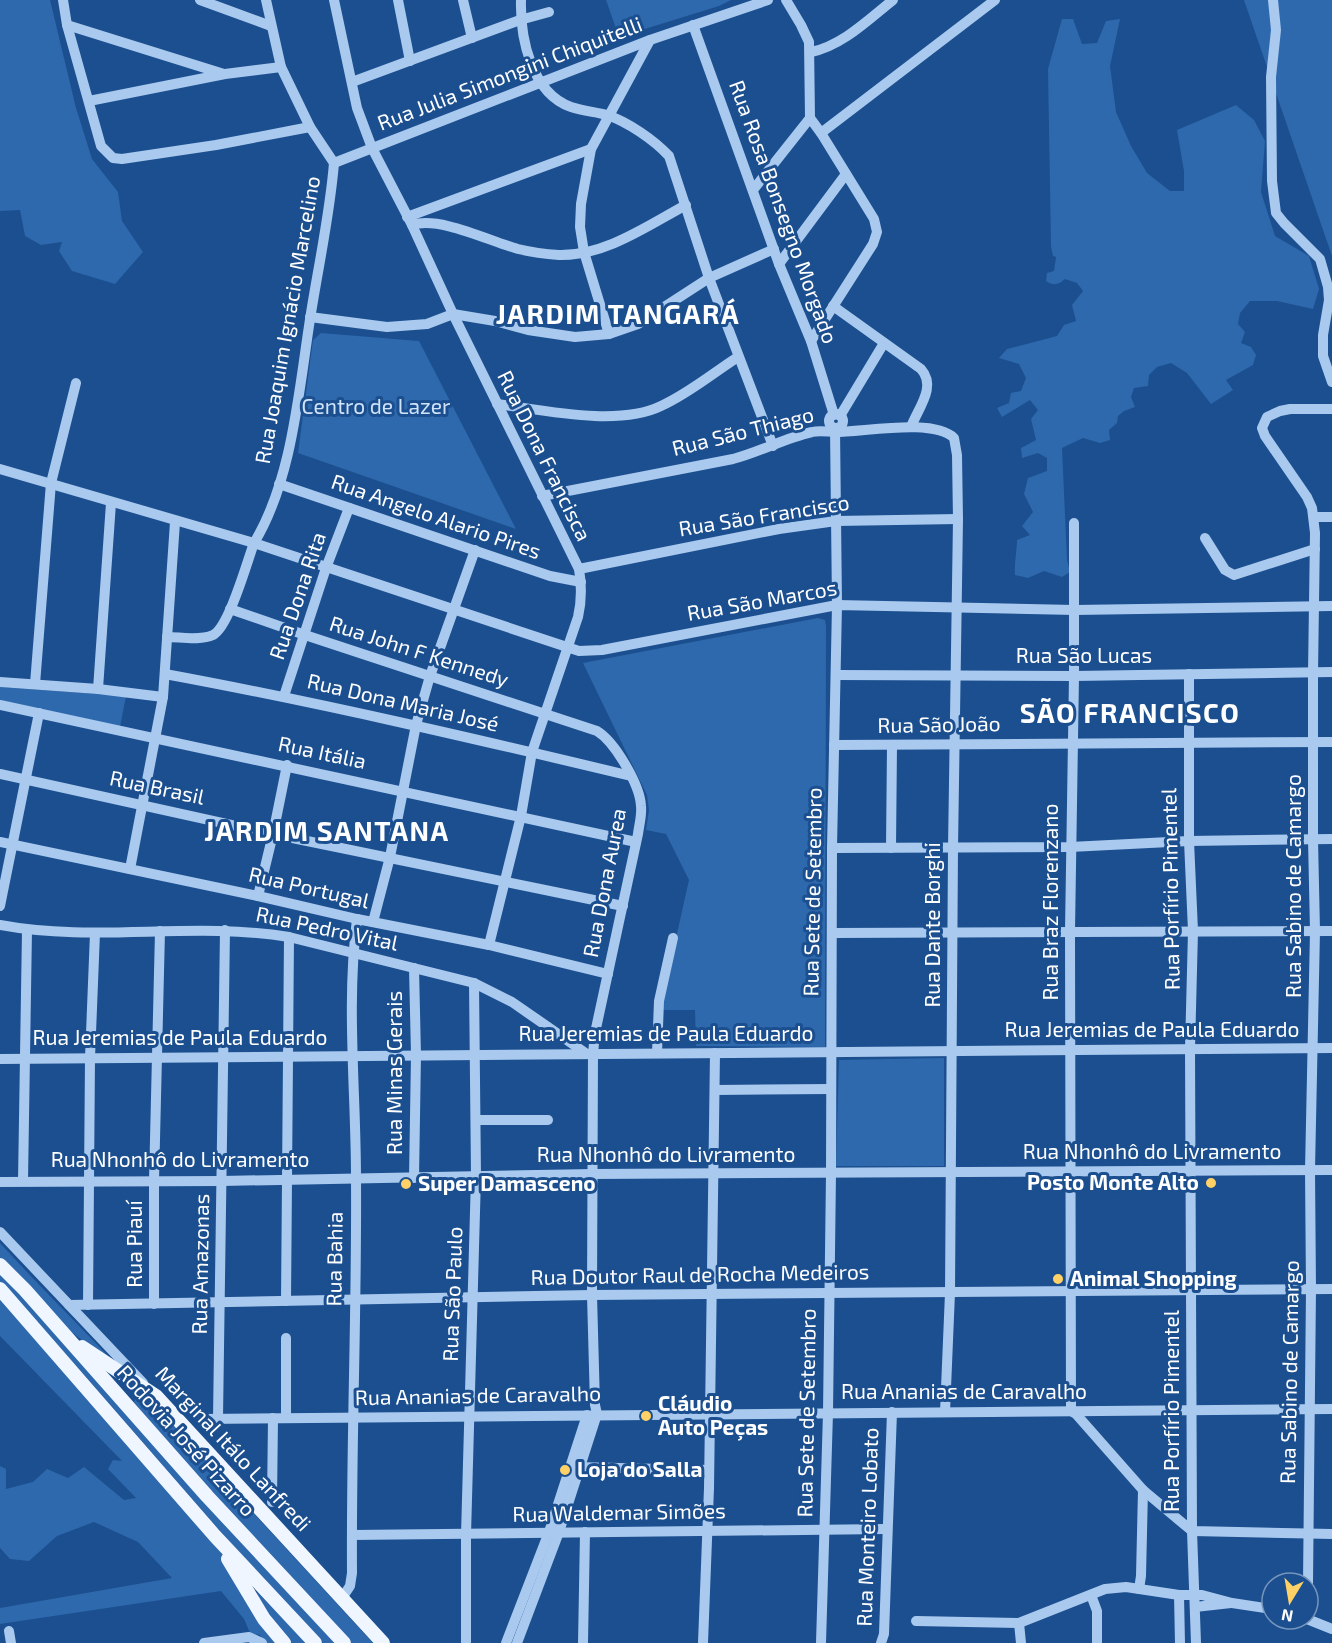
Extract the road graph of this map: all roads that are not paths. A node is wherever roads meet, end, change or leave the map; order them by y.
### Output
1 (63, 0) edge
2 (200, 0) edge
3 (266, 0) edge
4 (334, 0) edge
5 (398, 0) edge
6 (463, 0) edge
7 (521, 0) edge
8 (768, 0) edge
9 (786, 0) edge
10 (894, 0) edge
11 (996, 0) edge
12 (1273, 0) edge
13 (549, 12) dead end
14 (520, 20) junction
15 (67, 25) junction
16 (693, 25) junction
17 (271, 26) junction
18 (472, 38) junction
19 (651, 40) junction
20 (811, 52) junction
21 (410, 61) junction
22 (281, 67) junction
23 (225, 74) junction
24 (352, 82) junction
25 (540, 84) junction
26 (89, 100) junction
27 (610, 116) junction
28 (810, 118) junction
29 (310, 127) junction
30 (821, 133) junction
31 (372, 148) junction
32 (591, 149) junction
33 (334, 163) junction
34 (846, 174) junction
35 (753, 190) junction
36 (686, 205) junction
37 (410, 221) junction
38 (774, 249) junction
39 (584, 252) junction
40 (779, 264) junction
41 (709, 278) junction
42 (833, 306) junction
43 (453, 314) junction
44 (310, 317) junction
45 (609, 334) junction
46 (811, 341) junction
47 (884, 343) junction
48 (738, 357) junction
49 (1332, 382) edge
50 (76, 383) dead end
51 (497, 404) junction
52 (1332, 409) edge
53 (837, 415) junction
54 (910, 427) junction
55 (835, 430) junction
56 (954, 438) joint
57 (773, 446) junction
58 (0, 469) edge
59 (51, 483) junction
60 (279, 484) junction
61 (542, 496) junction
62 (111, 503) junction
63 (349, 508) junction
64 (1314, 517) junction
65 (1332, 517) edge
66 (958, 519) junction
67 (836, 521) junction
68 (175, 522) junction
69 (1074, 523) dead end
70 (1205, 538) dead end
71 (254, 543) junction
72 (1315, 549) junction
73 (475, 550) junction
74 (326, 568) junction
75 (579, 569) junction
76 (581, 582) junction
77 (837, 605) junction
78 (1332, 606) edge
79 (956, 607) junction
80 (1314, 607) junction
81 (230, 609) junction
82 (454, 609) junction
83 (1075, 610) junction
84 (305, 635) junction
85 (166, 637) junction
86 (568, 647) junction
87 (1332, 672) edge
88 (1313, 673) junction
89 (165, 674) junction
90 (1189, 674) junction
91 (836, 675) junction
92 (430, 676) junction
93 (955, 676) junction
94 (1074, 676) junction
95 (0, 682) edge
96 (35, 684) junction
97 (98, 689) junction
98 (284, 696) junction
99 (163, 697) junction
100 (0, 705) edge
101 (39, 713) junction
102 (544, 714) junction
103 (416, 725) junction
104 (597, 731) joint
105 (157, 738) junction
106 (1313, 742) junction
107 (1332, 742) edge
108 (1189, 743) junction
109 (954, 744) junction
110 (1073, 744) junction
111 (834, 745) junction
112 (892, 746) junction
113 (532, 752) junction
114 (286, 765) junction
115 (0, 774) edge
116 (631, 776) junction
117 (27, 779) junction
118 (403, 791) junction
119 (142, 805) junction
120 (521, 816) junction
121 (273, 834) junction
122 (1313, 838) junction
123 (1332, 838) edge
124 (1189, 840) junction
125 (0, 842) edge
126 (636, 842) junction
127 (13, 845) junction
128 (1070, 847) junction
129 (832, 848) junction
130 (891, 848) junction
131 (953, 848) junction
132 (390, 857) junction
133 (130, 869) junction
134 (505, 882) junction
135 (258, 896) junction
136 (0, 906) edge
137 (623, 906) junction
138 (357, 919) junction
139 (374, 922) junction
140 (0, 925) edge
141 (27, 930) junction
142 (225, 930) junction
143 (160, 931) junction
144 (1070, 931) junction
145 (1193, 931) junction
146 (1315, 931) junction
147 (1332, 931) edge
148 (953, 932) junction
149 (95, 933) junction
150 (832, 933) junction
151 (289, 937) junction
152 (673, 938) dead end
153 (489, 945) junction
154 (353, 953) junction
155 (414, 968) junction
156 (608, 974) junction
157 (474, 983) junction
158 (1313, 1048) junction
159 (1332, 1048) edge
160 (1190, 1049) junction
161 (1070, 1050) junction
162 (951, 1051) junction
163 (831, 1052) junction
164 (657, 1053) junction
165 (716, 1053) junction
166 (591, 1054) junction
167 (416, 1055) junction
168 (475, 1055) junction
169 (353, 1056) junction
170 (224, 1057) junction
171 (289, 1057) junction
172 (90, 1058) junction
173 (158, 1058) junction
174 (0, 1059) edge
175 (24, 1059) junction
176 (831, 1089) junction
177 (715, 1090) junction
178 (477, 1120) junction
179 (548, 1120) dead end
180 (1310, 1170) junction
181 (1332, 1170) edge
182 (1192, 1171) junction
183 (951, 1172) junction
184 (1071, 1172) junction
185 (831, 1173) junction
186 (593, 1174) junction
187 (714, 1174) junction
188 (476, 1176) junction
189 (356, 1178) junction
190 (414, 1178) junction
191 (288, 1179) junction
192 (222, 1180) junction
193 (23, 1181) junction
194 (89, 1181) junction
195 (154, 1181) junction
196 (0, 1182) edge
197 (0, 1232) edge
198 (0, 1265) edge
199 (0, 1289) edge
200 (1311, 1289) junction
201 (1332, 1289) edge
202 (1191, 1291) junction
203 (1072, 1292) junction
204 (830, 1293) junction
205 (950, 1293) junction
206 (712, 1294) junction
207 (592, 1295) junction
208 (473, 1297) junction
209 (354, 1300) junction
210 (286, 1301) junction
211 (220, 1303) junction
212 (154, 1304) junction
213 (69, 1305) junction
214 (88, 1305) junction
215 (63, 1334) junction
216 (286, 1338) dead end
217 (156, 1396) junction
218 (1193, 1410) junction
219 (1309, 1410) junction
220 (1332, 1410) edge
221 (1071, 1411) junction
222 (892, 1412) junction
223 (945, 1412) junction
224 (709, 1413) junction
225 (828, 1413) junction
226 (592, 1414) junction
227 (469, 1416) junction
228 (352, 1417) junction
229 (218, 1418) junction
230 (273, 1418) junction
231 (286, 1418) junction
232 (201, 1419) dead end
233 (575, 1467) junction
234 (709, 1470) junction
235 (1143, 1490) junction
236 (273, 1502) dead end
237 (886, 1529) junction
238 (708, 1531) junction
239 (824, 1531) junction
240 (1192, 1531) junction
241 (554, 1532) junction
242 (585, 1532) junction
243 (1307, 1534) junction
244 (1332, 1534) edge
245 (352, 1535) junction
246 (466, 1535) junction
247 (215, 1536) junction
248 (1308, 1571) edge
249 (1140, 1589) junction
250 (1091, 1595) junction
251 (1179, 1595) junction
252 (1194, 1595) junction
253 (342, 1598) junction
254 (1232, 1603) junction
255 (1195, 1607) junction
256 (1260, 1607) edge
257 (916, 1621) dead end
258 (1019, 1623) junction
259 (9, 1631) dead end
260 (11, 1643) edge
261 (204, 1643) edge
262 (262, 1643) edge
263 (284, 1643) edge
264 (315, 1643) edge
265 (344, 1643) edge
266 (383, 1643) edge
267 (466, 1643) edge
268 (506, 1643) edge
269 (517, 1643) edge
270 (583, 1643) edge
271 (703, 1643) edge
272 (821, 1643) edge
273 (881, 1643) edge
274 (1021, 1643) edge
275 (1097, 1643) edge
276 (1180, 1643) edge
277 (1196, 1643) edge

1 - 15 street
2 - 17 street
3 - 17 street
4 - 24 street, Rua Dona Francisca
5 - 21 street
6 - 18 street
7 - 14 street
8 - 16 street, Rua Julia Simongini Chiquitelli
9 - 20 street
10 - 20 street
11 - 30 street
12 - 49 street
13 - 14 street
14 - 18 street
14 - 25 street
15 - 23 street
15 - 26 street
16 - 19 street, Rua Julia Simongini Chiquitelli
16 - 35 street, Rua Rosa Bonsegno Morgado
17 - 22 street
18 - 21 street
19 - 25 street, Rua Julia Simongini Chiquitelli
19 - 27 street
20 - 28 street
21 - 24 street
22 - 23 street
22 - 29 street
23 - 26 street
24 - 31 street, Rua Dona Francisca
25 - 27 street
25 - 31 street, Rua Julia Simongini Chiquitelli
26 - 29 street
27 - 32 street
27 - 36 street
28 - 30 street
28 - 35 street
29 - 33 street
30 - 34 street
31 - 33 street, Rua Julia Simongini Chiquitelli
31 - 37 street, Rua Dona Francisca
32 - 37 street
32 - 39 street
33 - 44 street, Rua Joaquim Ignácio Marcelino
34 - 40 street
34 - 42 street
35 - 38 street, Rua Rosa Bonsegno Morgado
36 - 39 street
36 - 41 street
37 - 39 street
37 - 43 street, Rua Dona Francisca
38 - 40 street, Rua Rosa Bonsegno Morgado
38 - 41 street
39 - 45 street
40 - 46 street, Rua Rosa Bonsegno Morgado
41 - 45 street
41 - 48 street
42 - 46 street
42 - 47 street
43 - 44 street
43 - 45 street
43 - 51 street, Rua Dona Francisca
44 - 60 street, Rua Joaquim Ignácio Marcelino
46 - 53 street, Rua Rosa Bonsegno Morgado
47 - 53 street
47 - 54 street
48 - 51 street
48 - 57 street
50 - 59 street
51 - 61 street, Rua Dona Francisca
52 - 64 street, Rua Sabino de Camargo
53 - 55 street
54 - 55 street, Rua São Thiago
54 - 56 street, Rua São Thiago
55 - 57 street, Rua São Thiago
55 - 67 street, Rua Sete de Setembro
56 - 66 street, Rua Dante Borghi
57 - 61 street, Rua São Thiago
58 - 59 street, Rua São Marcos
59 - 62 street, Rua São Marcos
59 - 96 street
60 - 63 street, Rua Angelo Alario Pires
60 - 71 street, Rua Joaquim Ignácio Marcelino
61 - 75 street, Rua Dona Francisca
62 - 68 street, Rua São Marcos
62 - 97 street
63 - 73 street, Rua Angelo Alario Pires
63 - 74 street, Rua Dona Rita
64 - 65 street
64 - 72 street, Rua Sabino de Camargo
66 - 67 street, Rua São Francisco
66 - 79 street, Rua Dante Borghi
67 - 75 street, Rua São Francisco
67 - 77 street, Rua Sete de Setembro
68 - 71 street, Rua São Marcos
68 - 85 street
69 - 83 street, Rua Braz Florenzano
70 - 72 street
71 - 74 street, Rua São Marcos
71 - 81 street, Rua Joaquim Ignácio Marcelino
72 - 80 street, Rua Sabino de Camargo
73 - 76 street, Rua Angelo Alario Pires
73 - 82 street
74 - 82 street, Rua São Marcos
74 - 84 street, Rua Dona Rita
75 - 76 street, Rua Dona Francisca
76 - 86 street, Rua Dona Francisca
77 - 79 street, Rua São Marcos
77 - 86 street, Rua São Marcos
77 - 91 street, Rua Sete de Setembro
78 - 80 street, Rua São Marcos
79 - 83 street, Rua São Marcos
79 - 93 street, Rua Dante Borghi
80 - 83 street, Rua São Marcos
80 - 88 street, Rua Sabino de Camargo
81 - 84 street, Rua John F Kennedy
81 - 85 street, Rua Joaquim Ignácio Marcelino
82 - 86 street, Rua São Marcos
82 - 92 street
83 - 94 street, Rua Braz Florenzano
84 - 92 street, Rua John F Kennedy
84 - 98 street, Rua Dona Rita
85 - 89 street
86 - 102 street, Rua Dona Francisca
87 - 88 street, Rua São Lucas
88 - 90 street, Rua São Lucas
88 - 106 street, Rua Sabino de Camargo
89 - 98 street, Rua Dona Maria José
89 - 99 street
90 - 94 street, Rua São Lucas
90 - 108 street, Rua Porfírio Pimentel
91 - 93 street, Rua São Lucas
91 - 111 street, Rua Sete de Setembro
92 - 102 street, Rua John F Kennedy
92 - 103 street
93 - 94 street, Rua São Lucas
93 - 109 street, Rua Dante Borghi
94 - 110 street, Rua Braz Florenzano
95 - 96 street
96 - 97 street
97 - 99 street
98 - 103 street, Rua Dona Maria José
99 - 105 street
100 - 101 street, Rua Itália
101 - 105 street, Rua Itália
101 - 117 street
102 - 104 street, Rua John F Kennedy
102 - 113 street, Rua Dona Francisca
103 - 113 street, Rua Dona Maria José
103 - 118 street
104 - 116 street, Rua Dona Aurea
105 - 114 street, Rua Itália
105 - 119 street
106 - 107 street, Rua São João
106 - 108 street, Rua São João
106 - 122 street, Rua Sabino de Camargo
108 - 110 street, Rua São João
108 - 124 street, Rua Porfírio Pimentel
109 - 110 street, Rua São João
109 - 112 street, Rua São João
109 - 131 street, Rua Dante Borghi
110 - 128 street, Rua Braz Florenzano
111 - 112 street, Rua São João
111 - 129 street, Rua Sete de Setembro
112 - 130 street
113 - 116 street, Rua Dona Maria José
113 - 120 street, Rua Dona Francisca
114 - 118 street, Rua Itália
114 - 121 street
115 - 117 street, Rua Brasil
116 - 126 street, Rua Dona Aurea
117 - 119 street, Rua Brasil
117 - 127 street
118 - 120 street, Rua Itália
118 - 132 street
119 - 121 street, Rua Brasil
119 - 133 street
120 - 126 street, Rua Itália
120 - 134 street, Rua Dona Francisca
121 - 132 street, Rua Brasil
121 - 135 street
122 - 123 street
122 - 124 street
122 - 146 street, Rua Sabino de Camargo
124 - 128 street
124 - 145 street, Rua Porfírio Pimentel
125 - 127 street, Rua Portugal
126 - 137 street, Rua Dona Aurea
127 - 133 street, Rua Portugal
127 - 136 street
128 - 131 street
128 - 144 street, Rua Braz Florenzano
129 - 130 street
129 - 150 street, Rua Sete de Setembro
130 - 131 street
131 - 148 street, Rua Dante Borghi
132 - 134 street, Rua Brasil
132 - 139 street
133 - 135 street, Rua Portugal
134 - 137 street, Rua Brasil
134 - 153 street, Rua Dona Francisca
135 - 138 street, Rua Portugal
137 - 156 street, Rua Dona Aurea
138 - 139 street, Rua Portugal
138 - 154 street, Rua Bahia
139 - 153 street, Rua Portugal
140 - 141 street, Rua Pedro Vital
141 - 149 street, Rua Pedro Vital
141 - 175 street
142 - 143 street, Rua Pedro Vital
142 - 151 street, Rua Pedro Vital
142 - 170 street, Rua Amazonas
143 - 149 street, Rua Pedro Vital
143 - 173 street, Rua Piauí
144 - 145 street
144 - 148 street
144 - 161 street, Rua Braz Florenzano
145 - 146 street
145 - 160 street, Rua Porfírio Pimentel
146 - 147 street
146 - 158 street, Rua Sabino de Camargo
148 - 150 street
148 - 162 street, Rua Dante Borghi
149 - 172 street
150 - 163 street, Rua Sete de Setembro
151 - 154 street, Rua Pedro Vital
151 - 171 street
152 - 164 street
153 - 156 street, Rua Portugal
154 - 155 street, Rua Pedro Vital
154 - 169 street, Rua Bahia
155 - 157 street, Rua Pedro Vital
155 - 167 street, Rua Minas Gerais
156 - 166 street, Rua Dona Aurea
157 - 166 street, Rua Pedro Vital
157 - 168 street, Rua São Paulo
158 - 159 street, Rua Jeremias de Paula Eduardo
158 - 160 street, Rua Jeremias de Paula Eduardo
158 - 180 street, Rua Sabino de Camargo
160 - 161 street, Rua Jeremias de Paula Eduardo
160 - 182 street, Rua Porfírio Pimentel
161 - 162 street, Rua Jeremias de Paula Eduardo
161 - 184 street, Rua Braz Florenzano
162 - 163 street, Rua Jeremias de Paula Eduardo
162 - 183 street, Rua Dante Borghi
163 - 165 street, Rua Jeremias de Paula Eduardo
163 - 176 street, Rua Sete de Setembro
164 - 165 street, Rua Jeremias de Paula Eduardo
164 - 166 street, Rua Jeremias de Paula Eduardo
165 - 177 street
166 - 168 street, Rua Jeremias de Paula Eduardo
166 - 186 street, Rua Dona Aurea
167 - 168 street, Rua Jeremias de Paula Eduardo
167 - 169 street, Rua Jeremias de Paula Eduardo
167 - 190 street, Rua Minas Gerais
168 - 178 street, Rua São Paulo
169 - 171 street, Rua Jeremias de Paula Eduardo
169 - 189 street, Rua Bahia
170 - 171 street, Rua Jeremias de Paula Eduardo
170 - 173 street, Rua Jeremias de Paula Eduardo
170 - 192 street, Rua Amazonas
171 - 191 street
172 - 173 street, Rua Jeremias de Paula Eduardo
172 - 175 street, Rua Jeremias de Paula Eduardo
172 - 194 street
173 - 195 street, Rua Piauí
174 - 175 street, Rua Jeremias de Paula Eduardo
175 - 193 street
176 - 177 street
176 - 185 street, Rua Sete de Setembro
177 - 187 street
178 - 179 street
178 - 188 street, Rua São Paulo
180 - 181 street, Rua Nhonhô do Livramento
180 - 182 street, Rua Nhonhô do Livramento
180 - 200 street, Rua Sabino de Camargo
182 - 184 street, Rua Nhonhô do Livramento
182 - 202 street, Rua Porfírio Pimentel
183 - 184 street, Rua Nhonhô do Livramento
183 - 185 street, Rua Nhonhô do Livramento
183 - 205 street, Rua Dante Borghi
184 - 203 street, Rua Braz Florenzano
185 - 187 street, Rua Nhonhô do Livramento
185 - 204 street, Rua Sete de Setembro
186 - 187 street, Rua Nhonhô do Livramento
186 - 188 street, Rua Nhonhô do Livramento
186 - 207 street, Rua Dona Aurea
187 - 206 street
188 - 190 street, Rua Nhonhô do Livramento
188 - 208 street, Rua São Paulo
189 - 190 street, Rua Nhonhô do Livramento
189 - 191 street, Rua Nhonhô do Livramento
189 - 209 street, Rua Bahia
191 - 192 street, Rua Nhonhô do Livramento
191 - 210 street
192 - 195 street, Rua Nhonhô do Livramento
192 - 211 street, Rua Amazonas
193 - 194 street, Rua Nhonhô do Livramento
193 - 196 street, Rua Nhonhô do Livramento
194 - 195 street, Rua Nhonhô do Livramento
194 - 214 street
195 - 212 street, Rua Piauí
197 - 213 street, Marginal Itálo Lanfredi
198 - 215 main road, Rodovia José Pizarro
199 - 247 main road, Rodovia José Pizarro
200 - 201 street, Rua Doutor Raul de Rocha Medeiros
200 - 202 street, Rua Doutor Raul de Rocha Medeiros
200 - 219 street, Rua Sabino de Camargo
202 - 203 street, Rua Doutor Raul de Rocha Medeiros
202 - 218 street, Rua Porfírio Pimentel
203 - 205 street, Rua Doutor Raul de Rocha Medeiros
203 - 221 street, Rua Braz Florenzano
204 - 205 street, Rua Doutor Raul de Rocha Medeiros
204 - 206 street, Rua Doutor Raul de Rocha Medeiros
204 - 225 street, Rua Sete de Setembro
205 - 223 street, Rua Dante Borghi
206 - 207 street, Rua Doutor Raul de Rocha Medeiros
206 - 224 street
207 - 208 street, Rua Doutor Raul de Rocha Medeiros
207 - 226 street, Rua Dona Aurea
208 - 209 street, Rua Doutor Raul de Rocha Medeiros
208 - 227 street, Rua São Paulo
209 - 210 street, Rua Doutor Raul de Rocha Medeiros
209 - 228 street, Rua Bahia
210 - 211 street, Rua Doutor Raul de Rocha Medeiros
211 - 212 street, Rua Doutor Raul de Rocha Medeiros
211 - 229 street, Rua Amazonas
212 - 214 street, Rua Doutor Raul de Rocha Medeiros
213 - 214 street, Rua Doutor Raul de Rocha Medeiros
213 - 217 street, Marginal Itálo Lanfredi
215 - 217 main road
215 - 265 main road, Rodovia José Pizarro
216 - 231 street
217 - 253 main road, Marginal Itálo Lanfredi
218 - 219 street, Rua Ananias de Caravalho
218 - 221 street, Rua Ananias de Caravalho
218 - 240 street, Rua Porfírio Pimentel
219 - 220 street, Rua Ananias de Caravalho
219 - 243 street, Rua Sabino de Camargo
221 - 223 street, Rua Ananias de Caravalho
221 - 235 street
222 - 223 street, Rua Ananias de Caravalho
222 - 225 street, Rua Ananias de Caravalho
222 - 237 street, Rua Monteiro Lobato
224 - 225 street, Rua Ananias de Caravalho
224 - 226 street, Rua Ananias de Caravalho
224 - 234 street
225 - 239 street, Rua Sete de Setembro
226 - 227 street, Rua Ananias de Caravalho
226 - 233 street
227 - 228 street, Rua Ananias de Caravalho
227 - 246 street, Rua São Paulo
228 - 231 street, Rua Ananias de Caravalho
228 - 245 street, Rua Bahia
229 - 230 street, Rua Ananias de Caravalho
229 - 232 street, Rua Ananias de Caravalho
230 - 231 street, Rua Ananias de Caravalho
230 - 236 street
233 - 234 street
233 - 241 street
234 - 238 street
235 - 240 street
235 - 249 street
237 - 239 street, Rua Waldemar Simões
237 - 273 street, Rua Monteiro Lobato
238 - 239 street, Rua Waldemar Simões
238 - 242 street, Rua Waldemar Simões
238 - 271 street
239 - 272 street, Rua Sete de Setembro
240 - 243 street
240 - 252 street, Rua Porfírio Pimentel
241 - 242 street, Rua Waldemar Simões
241 - 246 street, Rua Waldemar Simões
241 - 268 street
241 - 269 street
242 - 270 street
243 - 244 street
243 - 248 street, Rua Sabino de Camargo
245 - 246 street, Rua Waldemar Simões
245 - 253 street, Rua Bahia
246 - 267 street, Rua São Paulo
247 - 263 main road
247 - 264 main road, Rodovia José Pizarro
249 - 250 street
249 - 251 street
250 - 258 street
250 - 275 street
251 - 252 street
251 - 276 street
252 - 254 street
252 - 255 street, Rua Porfírio Pimentel
253 - 266 main road, Marginal Itálo Lanfredi
254 - 255 street
254 - 256 street
255 - 277 street, Rua Porfírio Pimentel
257 - 258 street
258 - 274 street
259 - 260 street
261 - 262 street

